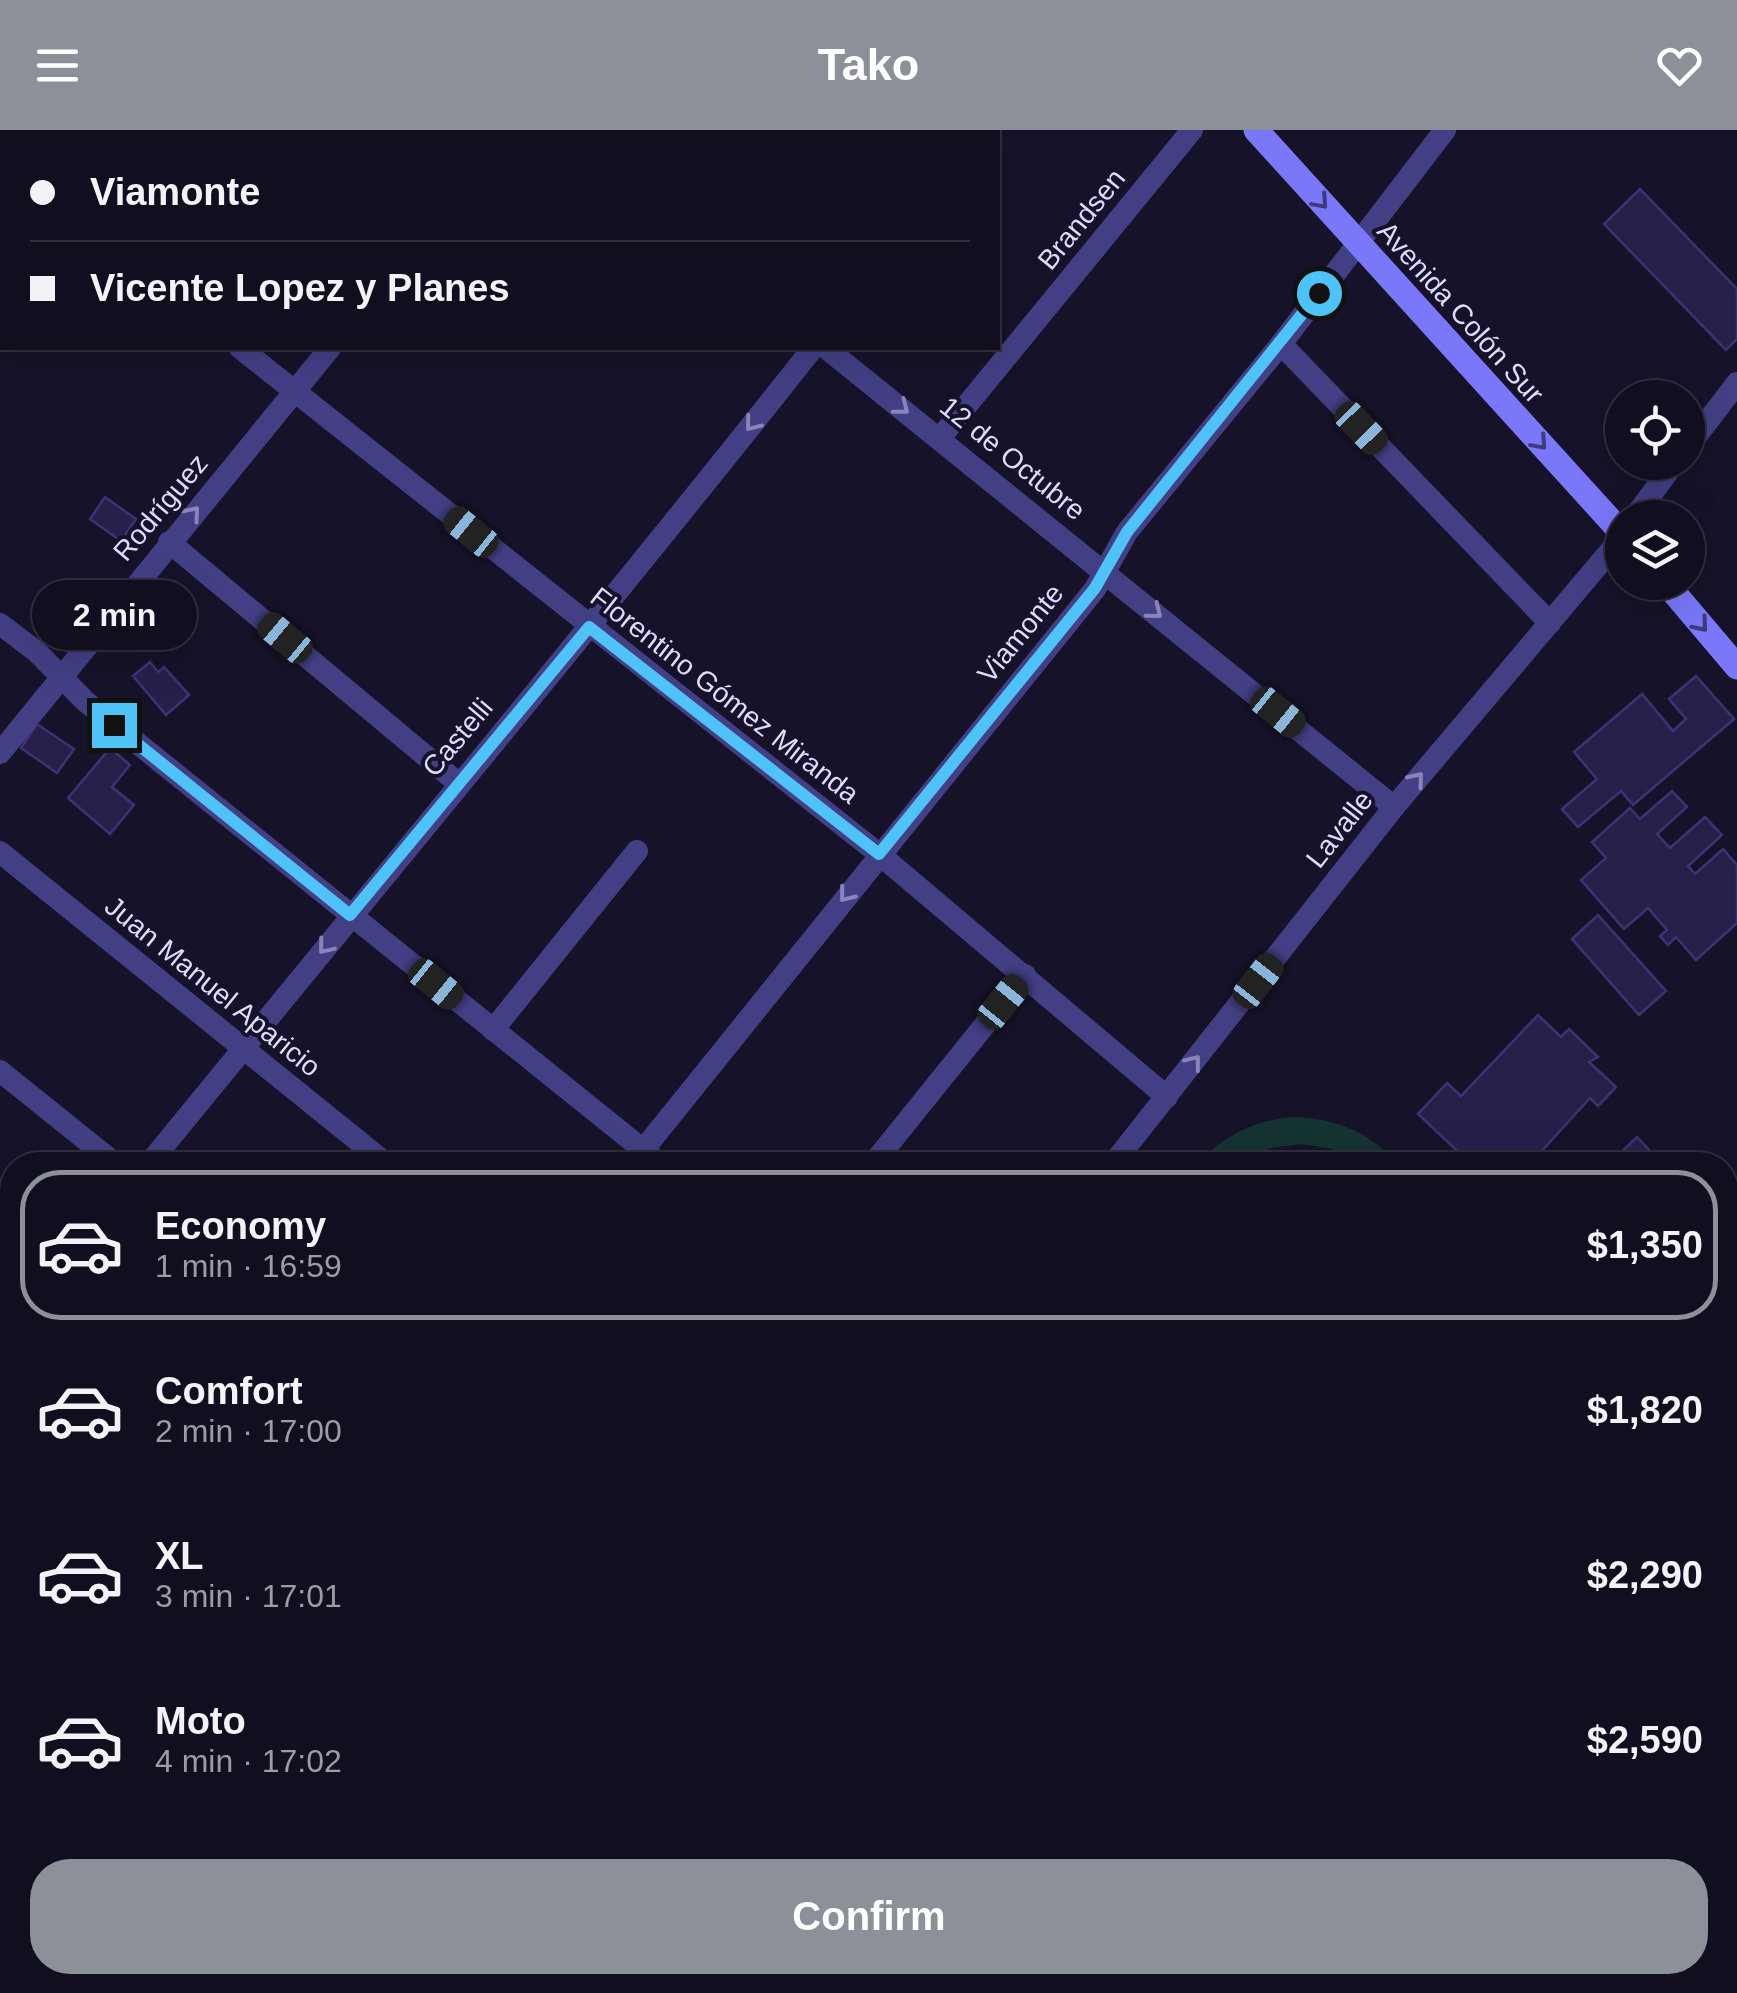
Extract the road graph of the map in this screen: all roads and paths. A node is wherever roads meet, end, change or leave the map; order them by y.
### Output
1 (1192, 130) edge
2 (1256, 130) edge
3 (1444, 130) edge
4 (1358, 243) junction
5 (1280, 344) junction
6 (243, 350) edge
7 (328, 350) edge
8 (811, 350) edge
9 (829, 350) edge
10 (1737, 383) edge
11 (295, 391) junction
12 (1705, 424) edge
13 (940, 438) junction
14 (1605, 516) edge
15 (169, 542) junction
16 (1605, 556) edge
17 (1104, 570) junction
18 (1680, 600) edge
19 (1550, 623) junction
20 (0, 624) edge
21 (589, 627) junction
22 (1737, 667) edge
23 (60, 677) junction
24 (0, 753) edge
25 (458, 783) junction
26 (1394, 807) junction
27 (637, 851) dead end
28 (0, 852) edge
29 (879, 854) junction
30 (350, 915) junction
31 (1025, 976) junction
32 (493, 1030) junction
33 (242, 1050) junction
34 (0, 1071) edge
35 (1167, 1097) junction
36 (100, 1152) edge
37 (159, 1152) edge
38 (371, 1152) edge
39 (637, 1152) edge
40 (652, 1152) edge
41 (883, 1152) edge
42 (1123, 1152) edge

1 - 13 street, Brandsen
2 -> 4 main road, Avenida Colón Sur
3 - 4 street, Viamonte
4 - 5 street, Viamonte
4 -> 14 main road, Avenida Colón Sur
5 - 17 street, Viamonte
5 - 19 street
6 - 11 street, Florentino Gómez Miranda
7 - 11 street, Rodríguez
8 -> 21 street, Castelli
9 -> 13 street, 12 de Octubre
10 - 12 street
15 -> 11 street, Rodríguez
11 - 21 street, Florentino Gómez Miranda
13 - 17 street, 12 de Octubre
15 - 23 street, Rodríguez
15 - 25 street
16 - 19 street, Lavalle
17 -> 26 street, 12 de Octubre
17 - 29 street, Viamonte
18 -> 22 main road
26 -> 19 street, Lavalle
20 - 23 street
21 - 25 street, Castelli
21 - 29 street, Florentino Gómez Miranda
23 - 24 street, Rodríguez
23 - 30 street
25 - 30 street, Castelli
35 -> 26 street, Lavalle
27 - 32 street
28 - 33 street, Juan Manuel Aparicio
29 - 31 street, Florentino Gómez Miranda
29 -> 40 street, Viamonte
30 - 32 street
30 -> 33 street, Castelli
31 - 35 street, Florentino Gómez Miranda
31 - 41 street
32 - 39 street
33 - 37 street, Castelli
33 - 38 street, Juan Manuel Aparicio
34 - 36 street
35 - 42 street, Lavalle

